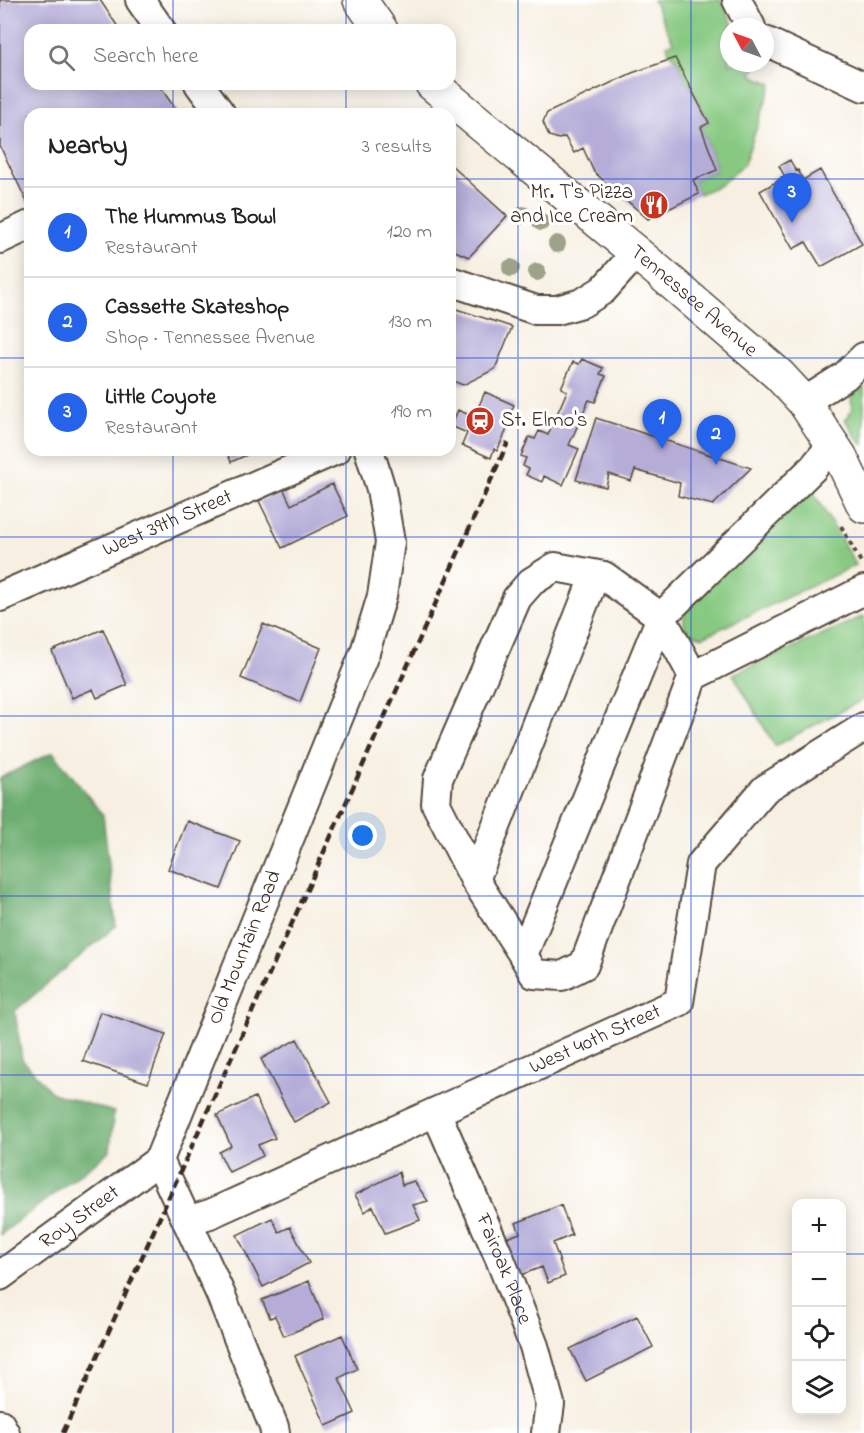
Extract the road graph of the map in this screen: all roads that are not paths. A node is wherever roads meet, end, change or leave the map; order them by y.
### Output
1 (140, 0) edge
2 (360, 0) edge
3 (737, 0) edge
4 (746, 18) edge
5 (157, 24) edge
6 (377, 24) edge
7 (774, 45) edge
8 (864, 87) edge
9 (204, 90) edge
10 (439, 90) edge
11 (217, 108) edge
12 (24, 228) edge
13 (0, 239) edge
14 (636, 253) junction
15 (456, 283) edge
16 (864, 357) edge
17 (804, 402) junction
18 (832, 445) junction
19 (321, 456) edge
20 (371, 456) edge
21 (857, 508) edge
22 (595, 575) junction
23 (3, 586) edge
24 (864, 590) edge
25 (661, 617) junction
26 (693, 676) junction
27 (864, 727) edge
28 (475, 880) junction
29 (523, 955) junction
30 (436, 1112) junction
31 (159, 1160) junction
32 (188, 1221) junction
33 (0, 1276) edge
34 (0, 1424) edge
35 (5, 1433) edge
36 (274, 1433) edge
37 (546, 1433) edge

1 - 5 street
2 - 6 main road
3 - 4 street
7 - 8 street
9 - 11 street
10 - 14 main road, Tennessee Avenue
12 - 13 street
14 - 15 street
14 - 17 main road, Tennessee Avenue
16 - 17 street
17 - 18 main road, Tennessee Avenue
18 - 21 main road, Tennessee Avenue
18 - 25 street
19 - 23 street, West 39th Street
20 - 31 street, Old Mountain Road
22 - 25 street
22 - 28 street
22 - 28 street
24 - 26 street
25 - 26 street
25 - 29 street
26 - 29 street
27 - 30 street, West 40th Street
28 - 29 street
30 - 32 street, West 40th Street
30 - 37 street, Fairoak Place
31 - 32 street
31 - 33 street, Roy Street
32 - 36 street
34 - 35 street

